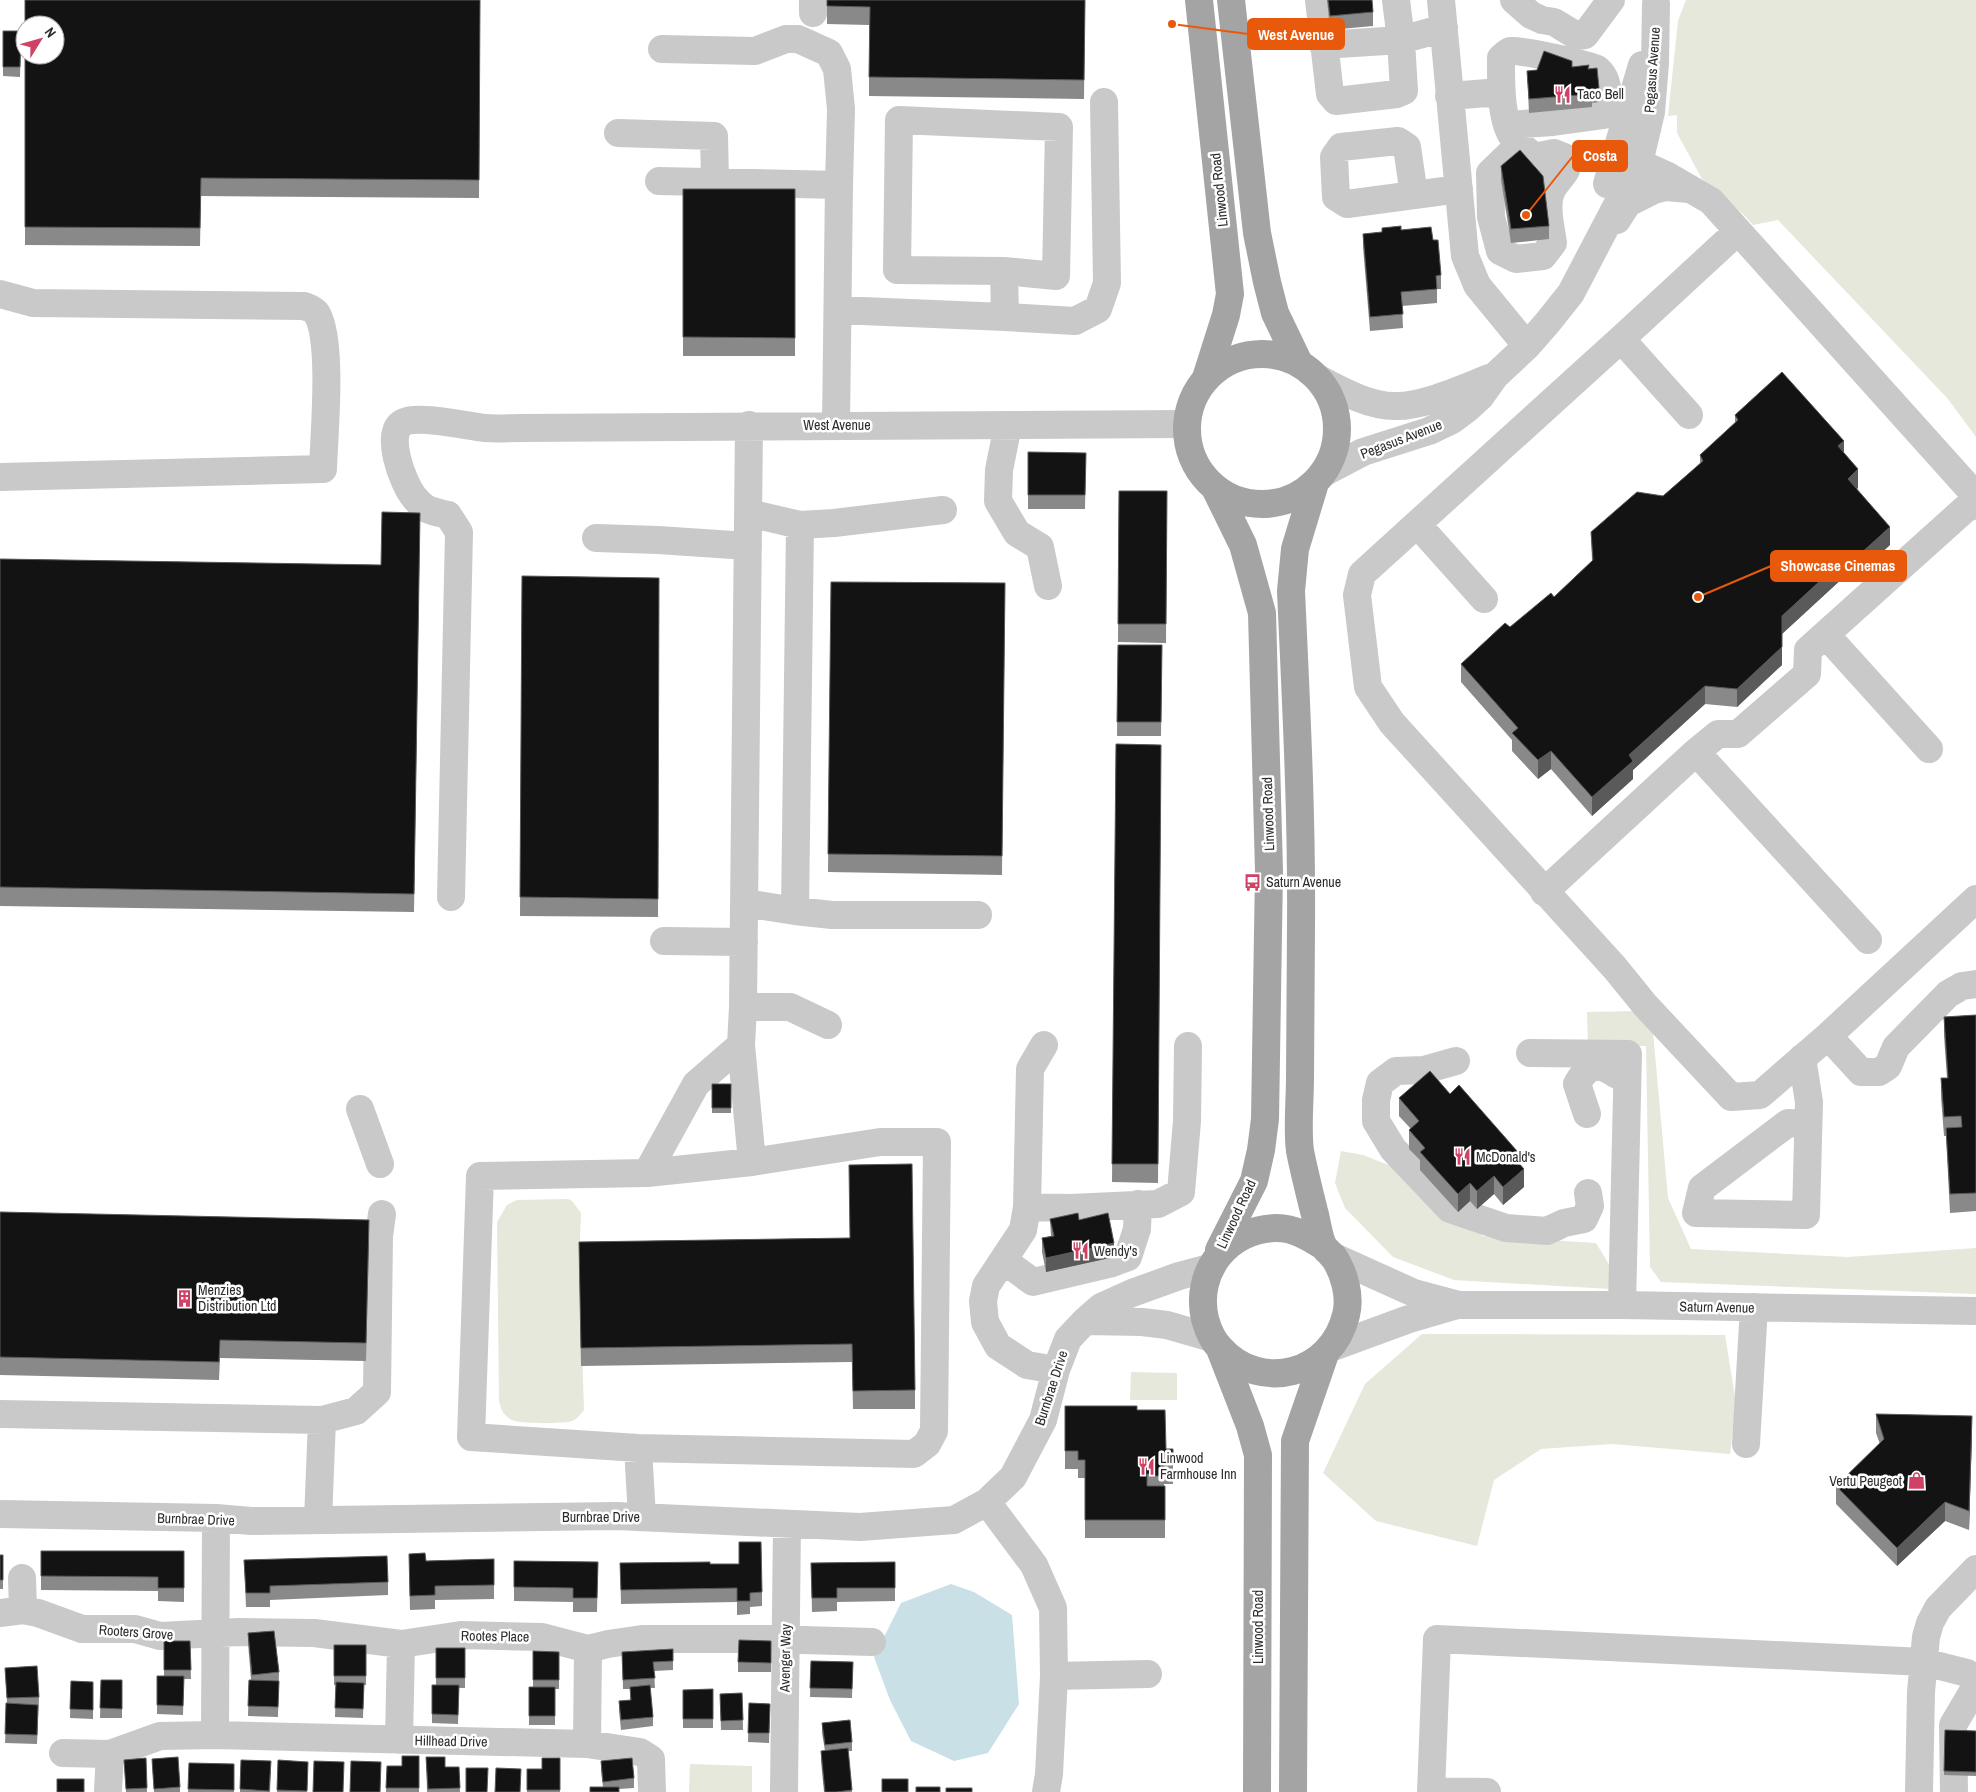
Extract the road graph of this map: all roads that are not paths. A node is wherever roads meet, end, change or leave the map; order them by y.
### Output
1 (1199, 0) edge
2 (1231, 0) edge
3 (1319, 0) edge
4 (1396, 0) edge
5 (1441, 0) edge
6 (1514, 0) edge
7 (1611, 0) edge
8 (1656, 2) edge
9 (1444, 28) junction
10 (1401, 40) junction
11 (1323, 45) junction
12 (662, 49) dead end
13 (1500, 92) junction
14 (1449, 96) junction
15 (1104, 102) dead end
16 (618, 133) dead end
17 (1520, 142) junction
18 (1639, 163) junction
19 (659, 181) dead end
20 (715, 181) junction
21 (838, 185) junction
22 (1460, 189) junction
23 (1689, 189) junction
24 (1414, 195) dead end
25 (1597, 223) junction
26 (1738, 231) junction
27 (1004, 271) junction
28 (1583, 272) junction
29 (0, 294) edge
30 (838, 310) junction
31 (1005, 317) junction
32 (1621, 339) junction
33 (1527, 346) junction
34 (1309, 371) junction
35 (1494, 376) junction
36 (1206, 378) junction
37 (1689, 415) dead end
38 (1008, 424) junction
39 (1186, 424) junction
40 (749, 425) junction
41 (836, 425) junction
42 (0, 477) edge
43 (1319, 478) junction
44 (1215, 488) junction
45 (1976, 496) edge
46 (1976, 504) edge
47 (943, 510) dead end
48 (748, 513) junction
49 (1417, 524) junction
50 (800, 525) junction
51 (596, 538) dead end
52 (748, 546) junction
53 (1048, 586) dead end
54 (1484, 600) dead end
55 (1826, 635) junction
56 (1929, 749) dead end
57 (1696, 752) junction
58 (1544, 892) junction
59 (451, 896) dead end
60 (1976, 899) edge
61 (744, 903) junction
62 (796, 911) junction
63 (978, 915) dead end
64 (1868, 940) dead end
65 (664, 941) dead end
66 (744, 942) junction
67 (1976, 984) edge
68 (742, 1027) junction
69 (828, 1030) dead end
70 (1828, 1036) junction
71 (1044, 1045) dead end
72 (1188, 1046) dead end
73 (1530, 1053) dead end
74 (1802, 1058) junction
75 (1456, 1061) dead end
76 (1627, 1090) junction
77 (360, 1109) dead end
78 (1587, 1114) dead end
79 (1808, 1124) junction
80 (752, 1162) junction
81 (380, 1164) dead end
82 (648, 1172) junction
83 (1588, 1193) dead end
84 (1138, 1204) junction
85 (1027, 1207) junction
86 (382, 1214) dead end
87 (1328, 1251) junction
88 (1003, 1260) junction
89 (1212, 1264) junction
90 (1459, 1305) junction
91 (1622, 1305) junction
92 (1754, 1307) junction
93 (1976, 1311) edge
94 (1085, 1322) junction
95 (1216, 1344) junction
96 (1328, 1351) junction
97 (1056, 1370) junction
98 (0, 1414) edge
99 (322, 1420) junction
100 (1746, 1444) dead end
101 (638, 1448) junction
102 (987, 1502) junction
103 (0, 1514) edge
104 (642, 1517) junction
105 (216, 1518) junction
106 (318, 1520) junction
107 (787, 1524) junction
108 (1976, 1569) edge
109 (22, 1578) dead end
110 (11, 1612) edge
111 (227, 1633) junction
112 (776, 1639) junction
113 (872, 1642) dead end
114 (401, 1644) junction
115 (588, 1649) junction
116 (1924, 1662) junction
117 (1148, 1674) dead end
118 (1054, 1676) junction
119 (1973, 1689) edge
120 (215, 1735) junction
121 (400, 1740) junction
122 (587, 1744) junction
123 (63, 1753) dead end
124 (110, 1754) junction
125 (108, 1790) dead end
126 (1431, 1791) edge
127 (652, 1792) edge
128 (784, 1792) edge
129 (1046, 1792) edge
130 (1257, 1792) edge
131 (1293, 1792) edge
132 (1486, 1792) edge
133 (1919, 1792) edge
134 (1954, 1792) edge
135 (1970, 1792) edge

1 - 36 main road, Linwood Road
2 - 34 main road
3 - 11 street
4 - 10 street
5 - 9 street
6 - 7 street
8 - 18 street, Pegasus Avenue
8 - 25 street, Pegasus Avenue
9 - 10 street
9 - 14 street
10 - 11 street
10 - 11 street
12 - 21 street
13 - 14 street
13 - 17 street
13 - 17 street
14 - 22 street
15 - 31 street
16 - 20 street
17 - 17 street
18 - 23 street
18 - 25 street
18 - 28 street, Pegasus Avenue
19 - 20 street
20 - 21 street
21 - 30 street
22 - 24 street
22 - 33 street
23 - 26 street
23 - 28 street
25 - 28 street, Pegasus Avenue
26 - 32 street
26 - 45 street
27 - 27 street
27 - 31 street
28 - 33 street, Pegasus Avenue
29 - 42 street
30 - 31 street
30 - 41 street
32 - 37 street
32 - 49 street
33 - 35 street, Pegasus Avenue
34 - 35 street, Pegasus Avenue
34 - 36 main road
34 - 43 main road
35 - 43 street, Pegasus Avenue
36 - 39 main road
38 - 39 street, West Avenue
38 - 41 street, West Avenue
38 - 53 street
39 - 44 main road
40 - 41 street, West Avenue
40 - 48 street
40 - 59 street, West Avenue
43 - 44 main road
43 - 87 main road
44 - 89 main road, Linwood Road
46 - 55 street
47 - 50 street
48 - 50 street
48 - 52 street
49 - 54 street
49 - 58 street
50 - 62 street
51 - 52 street
52 - 61 street
55 - 56 street
55 - 57 street
57 - 58 street
57 - 64 street
58 - 74 street
60 - 70 street
61 - 62 street
61 - 66 street
62 - 63 street
65 - 66 street
66 - 68 street
67 - 70 street
68 - 69 street
68 - 80 street
68 - 82 street
70 - 74 street
71 - 85 street
72 - 84 street
73 - 76 street
74 - 79 street
75 - 83 street
76 - 78 street
76 - 91 street
77 - 81 street
79 - 79 street
80 - 82 street
80 - 101 street
82 - 101 street
84 - 85 street
84 - 88 street
85 - 88 street
86 - 99 street
87 - 89 main road
87 - 90 street, Saturn Avenue
87 - 96 main road
88 - 97 street
89 - 94 street, Burnbrae Drive
89 - 95 main road
90 - 91 street, Saturn Avenue
90 - 96 street, Saturn Avenue
91 - 92 street, Saturn Avenue
92 - 93 street, Saturn Avenue
92 - 100 street
94 - 95 street
94 - 97 street, Burnbrae Drive
95 - 96 main road
95 - 130 main road, Linwood Road
96 - 131 main road
97 - 102 street, Burnbrae Drive
98 - 99 street
99 - 106 street
101 - 104 street
102 - 107 street, Burnbrae Drive
102 - 118 street
103 - 105 street, Burnbrae Drive
104 - 106 street, Burnbrae Drive
104 - 107 street, Burnbrae Drive
105 - 106 street, Burnbrae Drive
105 - 111 street
107 - 112 street, Avenger Way
108 - 116 street
109 - 110 street
110 - 111 street, Rooters Grove
111 - 114 street, Rootes Place
111 - 120 street
112 - 113 street, Rootes Place
112 - 115 street, Rootes Place
112 - 128 street, Avenger Way
114 - 115 street, Rootes Place
114 - 121 street
115 - 122 street
116 - 119 street
116 - 126 street
116 - 133 street
117 - 118 street
118 - 129 street
119 - 134 street
119 - 135 street
120 - 121 street, Hillhead Drive
120 - 124 street, Hillhead Drive
121 - 122 street, Hillhead Drive
122 - 127 street, Hillhead Drive
123 - 124 street, Hillhead Drive
124 - 125 street
126 - 132 street

